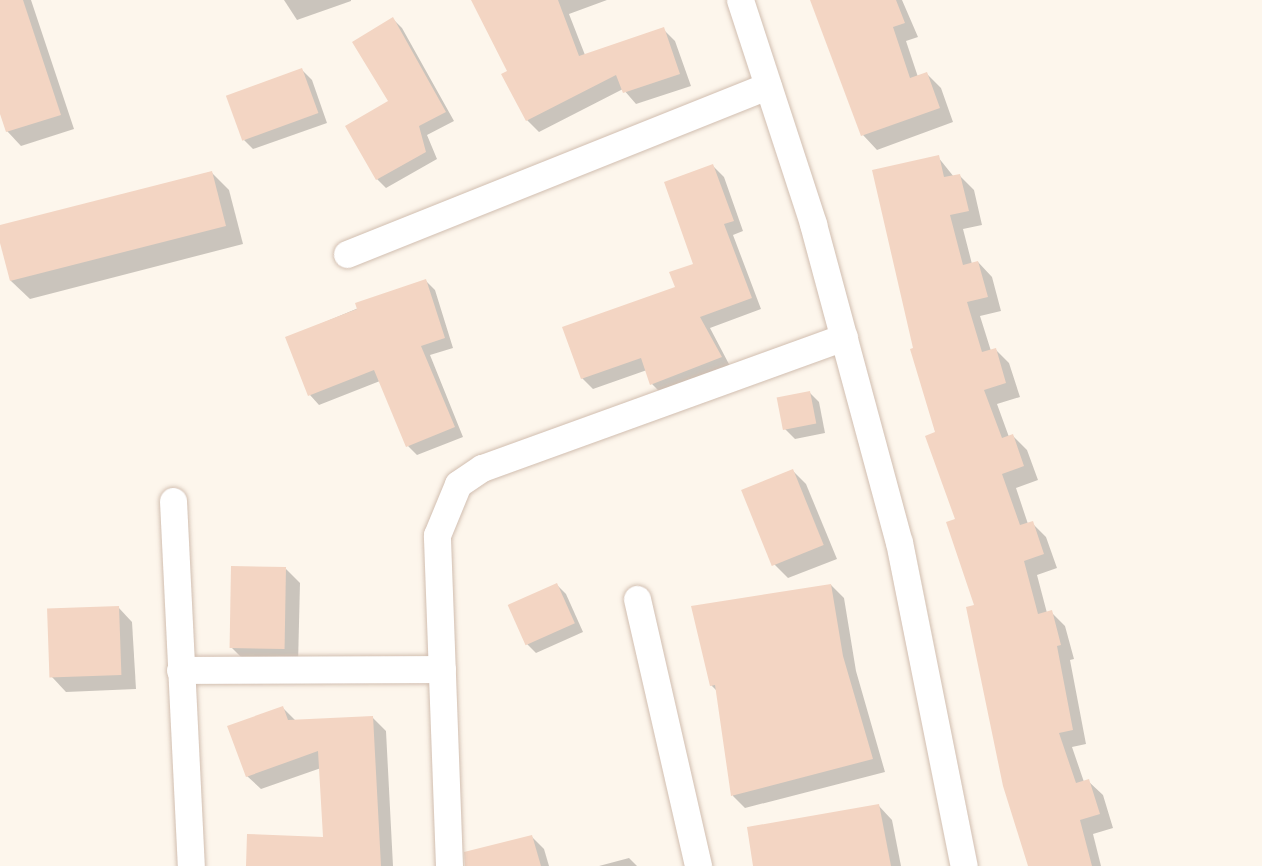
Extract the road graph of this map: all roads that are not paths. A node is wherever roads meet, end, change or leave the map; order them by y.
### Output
1 (740, 0) edge
2 (768, 86) junction
3 (347, 254) dead end
4 (844, 337) junction
5 (173, 501) dead end
6 (637, 599) dead end
7 (442, 669) junction
8 (180, 670) junction
9 (191, 866) edge
10 (449, 866) edge
11 (698, 866) edge
12 (964, 866) edge

1 - 2 street
2 - 3 street
2 - 4 street
4 - 7 street
4 - 12 street
5 - 8 street
6 - 11 street
7 - 8 street
7 - 10 street
8 - 9 street

